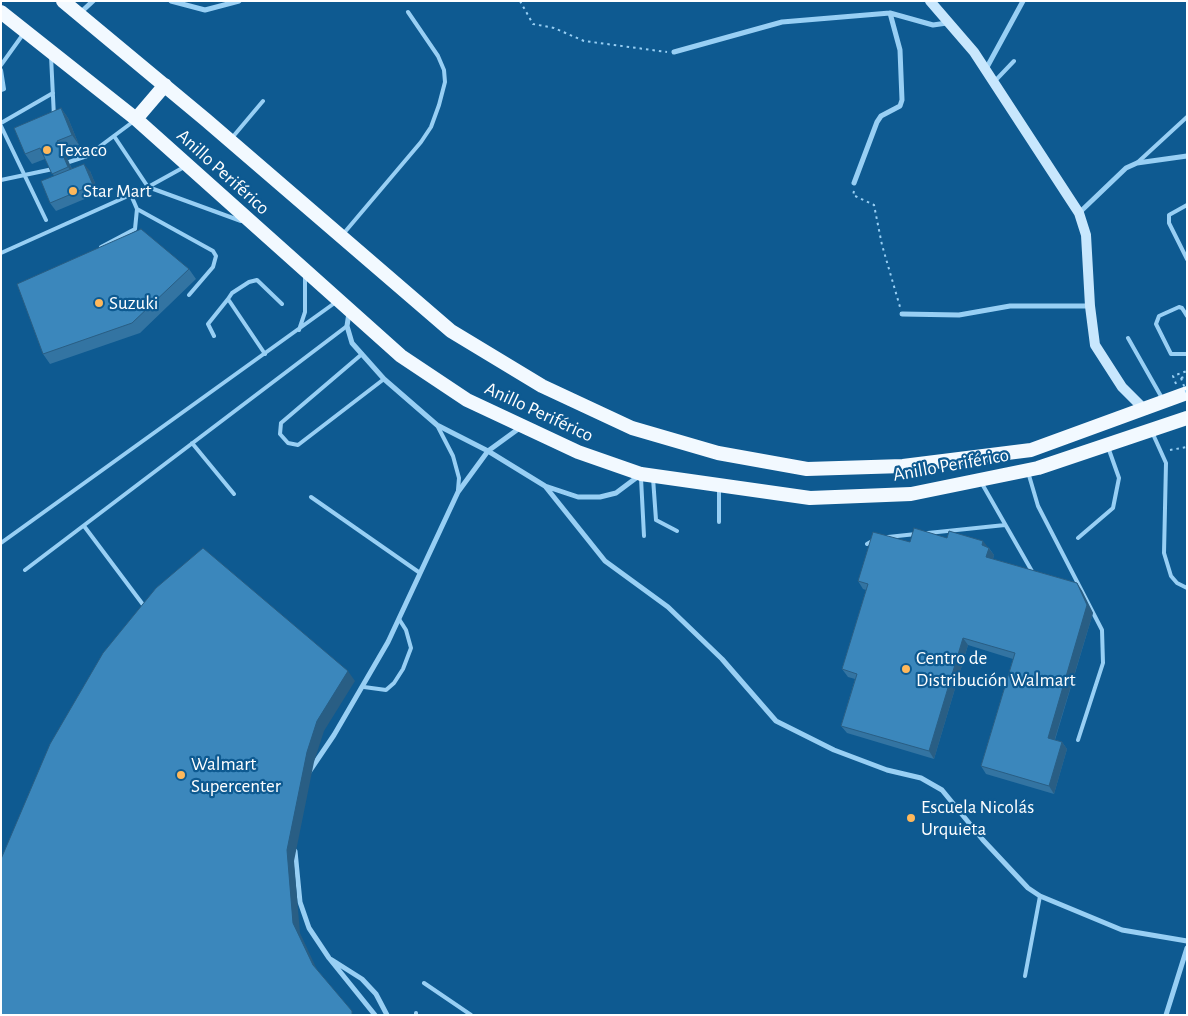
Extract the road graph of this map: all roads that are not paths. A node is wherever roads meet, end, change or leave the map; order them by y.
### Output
1 (93, 1) edge
2 (171, 1) edge
3 (239, 1) edge
4 (930, 1) edge
5 (1023, 1) edge
6 (73, 6) edge
7 (1, 12) edge
8 (408, 12) dead end
9 (890, 13) junction
10 (947, 23) junction
11 (26, 31) junction
12 (51, 51) junction
13 (674, 52) road end
14 (1014, 61) dead end
15 (1, 65) edge
16 (986, 69) junction
17 (1, 70) edge
18 (994, 82) junction
19 (165, 86) junction
20 (1, 90) edge
21 (53, 93) junction
22 (263, 102) dead end
23 (1187, 117) edge
24 (136, 119) junction
25 (54, 124) edge
26 (1, 125) edge
27 (114, 136) junction
28 (229, 141) junction
29 (70, 149) edge
30 (87, 156) junction
31 (1187, 156) edge
32 (69, 162) dead end
33 (1137, 163) junction
34 (188, 165) junction
35 (52, 169) edge
36 (25, 174) junction
37 (1, 180) edge
38 (854, 183) road end
39 (148, 187) junction
40 (131, 195) junction
41 (1187, 205) edge
42 (137, 210) junction
43 (1079, 213) junction
44 (46, 220) dead end
45 (255, 226) junction
46 (341, 237) junction
47 (95, 250) edge
48 (1, 253) edge
49 (1187, 258) edge
50 (304, 271) junction
51 (190, 295) dead end
52 (228, 299) junction
53 (338, 301) junction
54 (282, 304) dead end
55 (1090, 306) junction
56 (902, 314) road end
57 (1187, 316) edge
58 (348, 319) junction
59 (299, 330) junction
60 (214, 336) dead end
61 (1128, 338) dead end
62 (265, 354) junction
63 (362, 354) junction
64 (1187, 354) edge
65 (384, 379) junction
66 (1187, 393) edge
67 (1164, 402) junction
68 (1145, 410) junction
69 (1187, 418) edge
70 (437, 425) junction
71 (521, 427) junction
72 (1151, 430) junction
73 (192, 443) junction
74 (1107, 444) junction
75 (488, 451) junction
76 (1027, 470) junction
77 (647, 475) junction
78 (980, 480) junction
79 (545, 486) junction
80 (719, 486) junction
81 (458, 492) junction
82 (234, 494) dead end
83 (311, 497) dead end
84 (719, 522) dead end
85 (1005, 525) junction
86 (84, 526) junction
87 (677, 531) dead end
88 (644, 536) dead end
89 (886, 537) edge
90 (876, 538) edge
91 (1078, 538) dead end
92 (1, 543) edge
93 (867, 544) edge
94 (25, 570) dead end
95 (420, 573) junction
96 (1032, 573) edge
97 (1187, 588) edge
98 (144, 606) edge
99 (399, 620) junction
100 (364, 688) junction
101 (1078, 740) dead end
102 (301, 767) edge
103 (308, 774) junction
104 (306, 782) dead end
105 (295, 842) dead end
106 (1040, 896) junction
107 (300, 902) junction
108 (294, 909) edge
109 (1187, 941) edge
110 (1187, 948) edge
111 (329, 958) junction
112 (1025, 976) dead end
113 (424, 983) dead end
114 (375, 1015) edge
115 (387, 1015) edge
116 (471, 1015) edge
117 (1166, 1015) edge

1 - 6 street
2 - 3 street
4 - 10 main road
5 - 16 street
6 - 19 highway, Anillo Periférico
7 - 11 highway, Anillo Periférico
8 - 46 lane
9 - 10 street
9 - 13 street
9 - 38 street
10 - 16 main road
11 - 12 highway, Anillo Periférico
11 - 15 lane
12 - 21 lane
12 - 24 highway, Anillo Periférico
14 - 18 lane
16 - 18 main road
17 - 20 lane
18 - 43 main road
19 - 24 highway
19 - 28 highway, Anillo Periférico
21 - 25 lane
21 - 26 lane
22 - 28 lane
23 - 33 lane
24 - 27 lane
24 - 34 highway, Anillo Periférico
26 - 36 lane
27 - 30 lane
27 - 39 lane
28 - 46 highway, Anillo Periférico
29 - 30 lane
30 - 32 lane
31 - 33 street
33 - 43 street
34 - 39 lane
34 - 45 highway, Anillo Periférico
35 - 36 lane
36 - 37 lane
36 - 44 lane
39 - 40 lane
39 - 45 lane
40 - 42 lane
40 - 48 lane
41 - 49 lane
42 - 47 lane
42 - 51 lane
43 - 55 main road
45 - 50 highway, Anillo Periférico
46 - 68 highway, Anillo Periférico
50 - 53 highway, Anillo Periférico
50 - 59 lane
52 - 54 lane
52 - 60 lane
52 - 62 lane
53 - 58 highway, Anillo Periférico
53 - 59 lane
55 - 56 street
55 - 68 main road
57 - 64 lane
58 - 63 street
58 - 71 highway, Anillo Periférico
58 - 73 lane
59 - 62 lane
61 - 67 lane
62 - 92 lane
63 - 65 street
63 - 65 lane
65 - 70 street
66 - 67 highway, Anillo Periférico
67 - 68 highway, Anillo Periférico
69 - 72 highway, Anillo Periférico
70 - 75 street
70 - 81 lane
71 - 75 street
71 - 77 highway, Anillo Periférico
72 - 74 highway, Anillo Periférico
72 - 97 lane
73 - 82 lane
73 - 86 lane
74 - 76 highway, Anillo Periférico
74 - 91 lane
75 - 79 street
75 - 81 street
76 - 78 highway, Anillo Periférico
76 - 101 lane
77 - 79 street
77 - 80 highway, Anillo Periférico
77 - 87 lane
77 - 88 lane
78 - 80 highway, Anillo Periférico
78 - 85 lane
79 - 106 street
80 - 84 lane
81 - 95 street
83 - 95 lane
85 - 89 lane
85 - 96 lane
86 - 94 lane
86 - 98 lane
90 - 93 lane
95 - 99 street
99 - 100 street
99 - 100 lane
100 - 103 street
102 - 103 lane
103 - 104 street
105 - 107 street
106 - 109 street
106 - 112 lane
107 - 108 lane
107 - 111 street
110 - 117 street
111 - 114 street
111 - 115 street
113 - 116 lane

